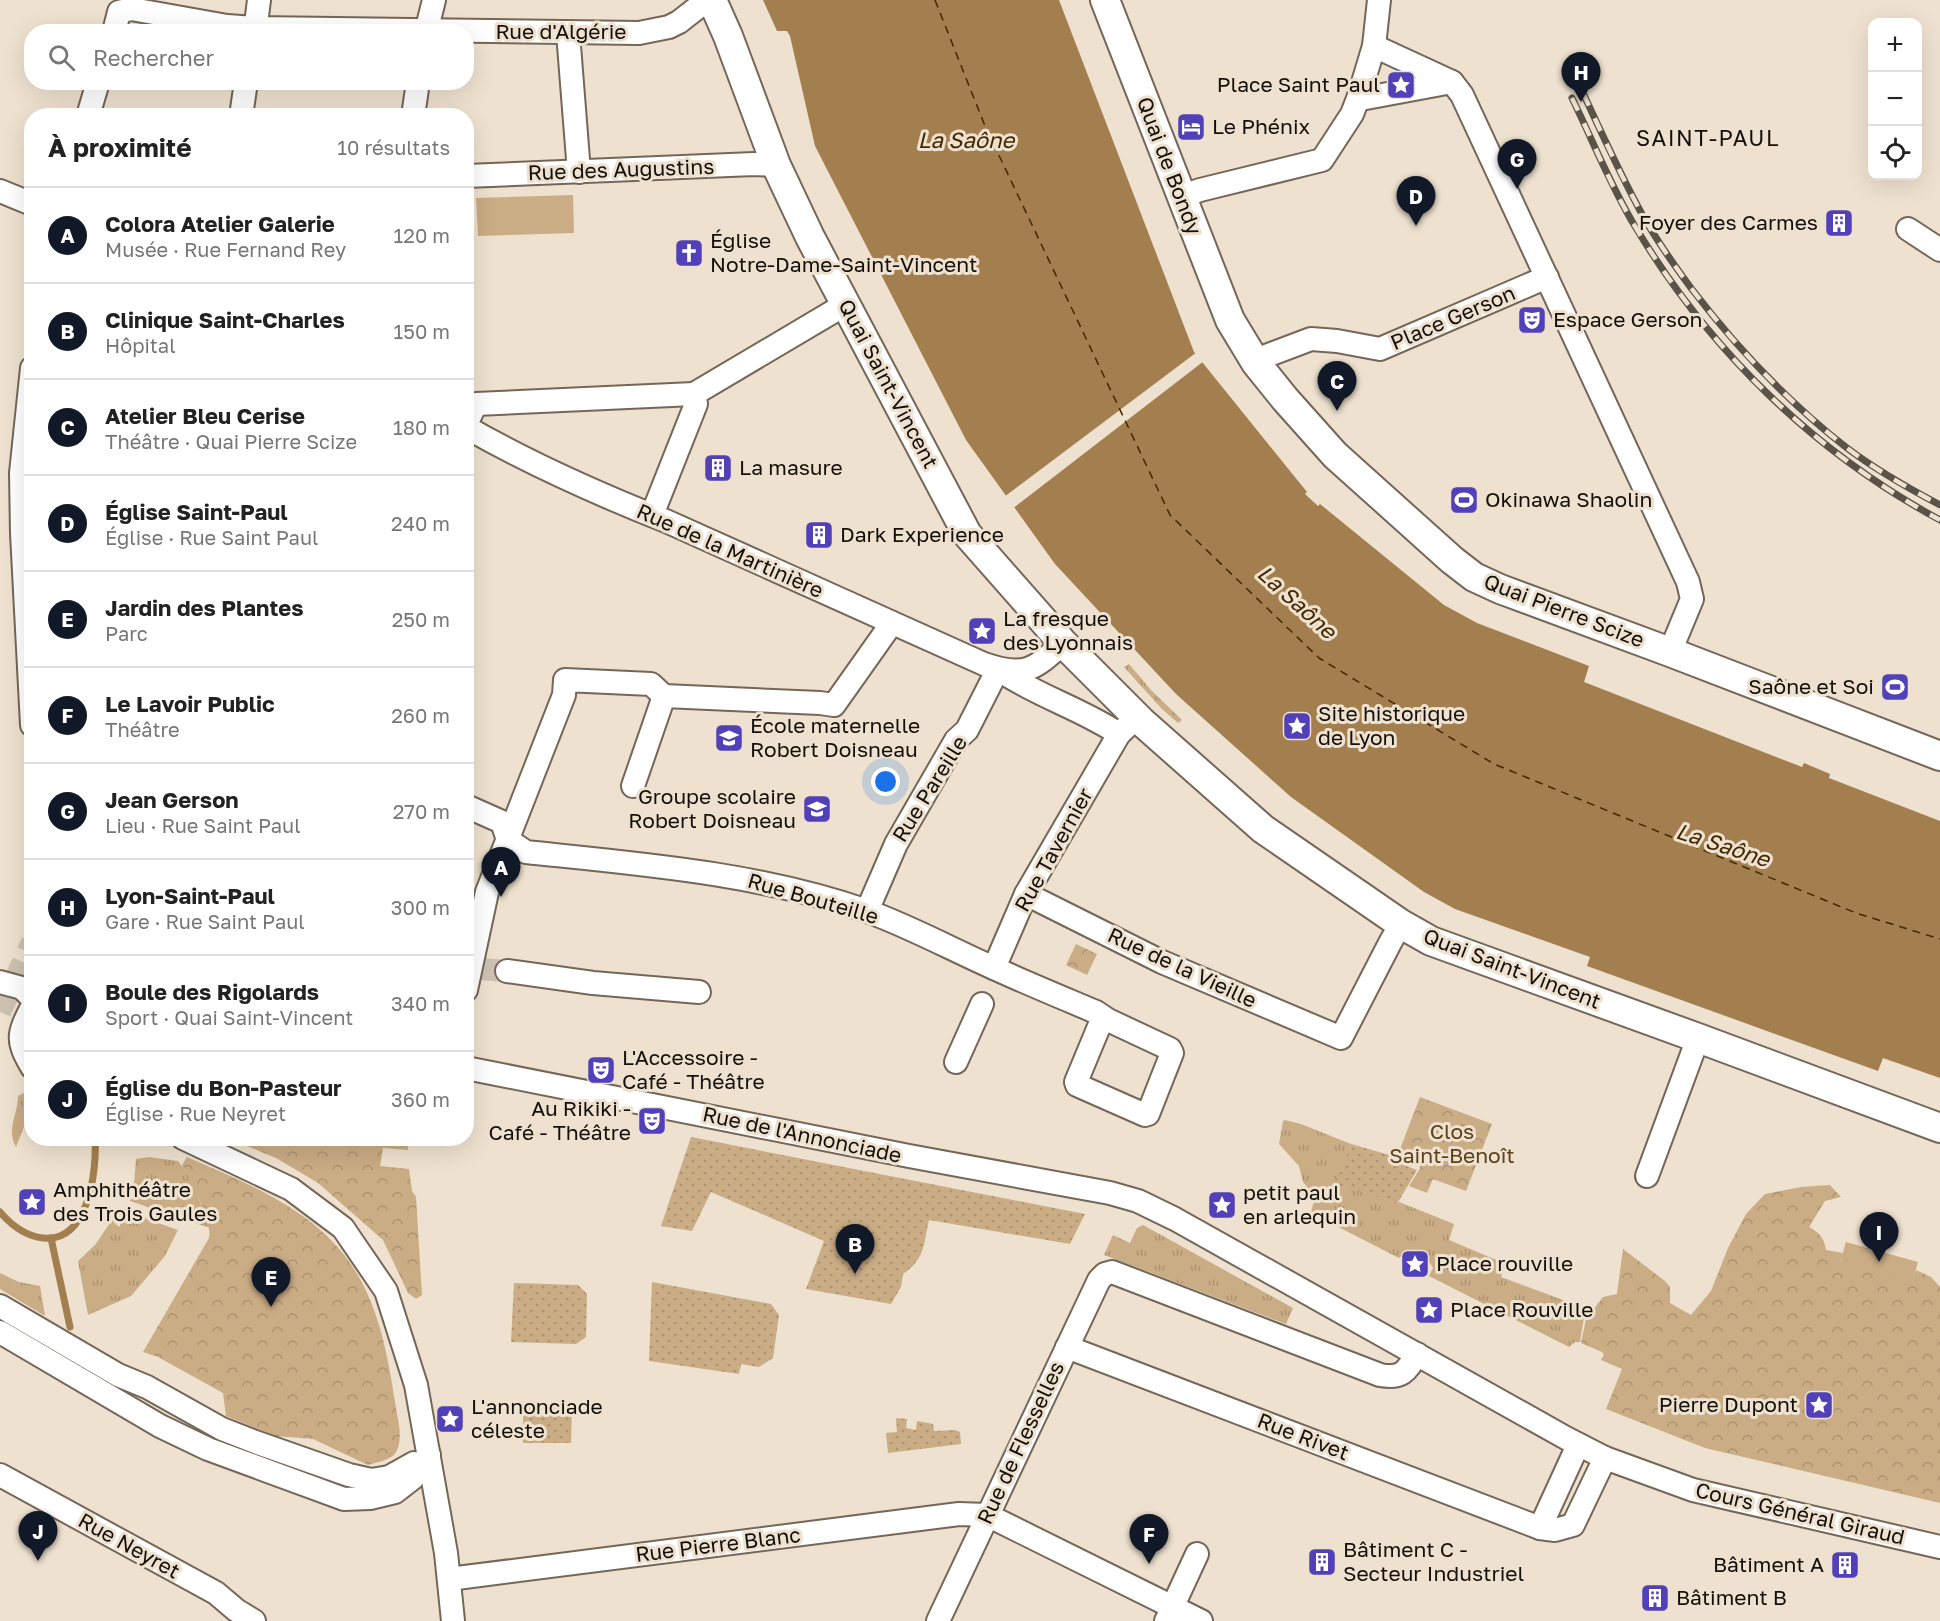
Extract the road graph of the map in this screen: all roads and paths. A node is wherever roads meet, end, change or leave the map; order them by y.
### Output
1 (260, 0) edge
2 (434, 0) edge
3 (707, 0) edge
4 (712, 0) edge
5 (1105, 0) edge
6 (1379, 0) edge
7 (116, 22) edge
8 (216, 24) edge
9 (257, 24) edge
10 (428, 24) edge
11 (474, 32) edge
12 (568, 33) junction
13 (1374, 46) junction
14 (1452, 82) junction
15 (96, 90) edge
16 (245, 90) edge
17 (417, 90) edge
18 (1359, 96) junction
19 (90, 108) edge
20 (242, 108) edge
21 (414, 108) edge
22 (776, 165) junction
23 (579, 172) junction
24 (474, 176) edge
25 (0, 191) edge
26 (1180, 197) junction
27 (24, 201) edge
28 (1908, 229) dead end
29 (1940, 250) edge
30 (1547, 277) junction
31 (846, 304) junction
32 (1236, 332) joint
33 (1256, 363) junction
34 (694, 394) junction
35 (474, 408) edge
36 (474, 430) edge
37 (24, 444) edge
38 (24, 484) edge
39 (652, 515) junction
40 (892, 623) junction
41 (1063, 643) junction
42 (1670, 652) junction
43 (998, 669) junction
44 (664, 696) junction
45 (1128, 726) junction
46 (1940, 756) edge
47 (633, 786) dead end
48 (474, 810) edge
49 (508, 840) junction
50 (1026, 894) junction
51 (867, 911) junction
52 (1401, 924) junction
53 (994, 968) junction
54 (507, 970) tunnel mouth
55 (474, 972) edge
56 (0, 982) edge
57 (24, 990) edge
58 (699, 992) dead end
59 (982, 1004) dead end
60 (1103, 1017) junction
61 (24, 1021) edge
62 (1698, 1038) junction
63 (24, 1053) edge
64 (956, 1062) dead end
65 (474, 1070) edge
66 (1940, 1128) edge
67 (200, 1146) edge
68 (1647, 1176) dead end
69 (0, 1306) edge
70 (0, 1332) edge
71 (1066, 1347) junction
72 (1417, 1354) junction
73 (1578, 1445) junction
74 (429, 1455) junction
75 (1605, 1458) junction
76 (2, 1481) edge
77 (987, 1515) junction
78 (1540, 1528) junction
79 (1940, 1547) edge
80 (1197, 1554) dead end
81 (449, 1579) junction
82 (1169, 1614) edge
83 (254, 1621) edge
84 (453, 1621) edge
85 (938, 1621) edge
86 (1201, 1621) edge

1 - 9 street
2 - 10 street
3 - 12 street, Rue d'Algérie
4 - 22 main road, Quai Saint-Vincent
5 - 26 main road, Quai de Bondy
6 - 13 street
7 - 8 street, Rue d'Algérie
11 - 12 street, Rue d'Algérie
12 - 23 street
13 - 14 street
13 - 18 street
14 - 18 street
14 - 30 street
15 - 19 street
16 - 20 street
17 - 21 street
18 - 26 street
22 - 23 street, Rue des Augustins
22 - 31 main road, Quai Saint-Vincent
23 - 24 street, Rue des Augustins
25 - 27 street
26 - 32 main road, Quai de Bondy
28 - 29 street
30 - 33 street, Place Gerson
30 - 42 street
31 - 34 street
31 - 41 main road, Quai Saint-Vincent
32 - 33 main road, Quai Pierre Scize
33 - 42 main road, Quai Pierre Scize
34 - 35 street
34 - 39 street
36 - 39 street, Rue de la Martinière
37 - 38 street
39 - 40 street, Rue de la Martinière
40 - 43 street, Rue de la Martinière
40 - 44 street
41 - 43 street
41 - 45 main road, Quai Saint-Vincent
42 - 46 main road, Quai Pierre Scize
43 - 45 street, Quai Saint-Vincent
43 - 51 street, Rue Pareille
44 - 47 street
44 - 49 street
45 - 50 street, Rue Tavernier
45 - 52 main road, Quai Saint-Vincent
48 - 49 street
49 - 51 street, Rue Bouteille
49 - 55 street
50 - 52 street, Rue de la Vieille
50 - 53 street, Rue Tavernier
51 - 53 street, Rue Bouteille
52 - 62 main road, Quai Saint-Vincent
53 - 60 street, Rue Bouteille
54 - 58 street
56 - 57 street
59 - 64 street
60 - 60 street
61 - 63 street
62 - 66 main road, Quai Saint-Vincent
62 - 68 street
65 - 72 street, Rue de l'Annonciade
67 - 74 street
69 - 74 street
70 - 74 street
71 - 72 street, Rue de Flesselles
71 - 77 street, Rue de Flesselles
71 - 78 street, Rue Rivet
72 - 73 street
73 - 75 street
73 - 78 street
74 - 81 street
75 - 78 street
75 - 79 street, Cours Général Giraud
76 - 83 street, Rue Neyret
77 - 81 street, Rue Pierre Blanc
77 - 82 street
77 - 85 street, Rue de Flesselles
80 - 82 street
81 - 84 street
82 - 86 street

